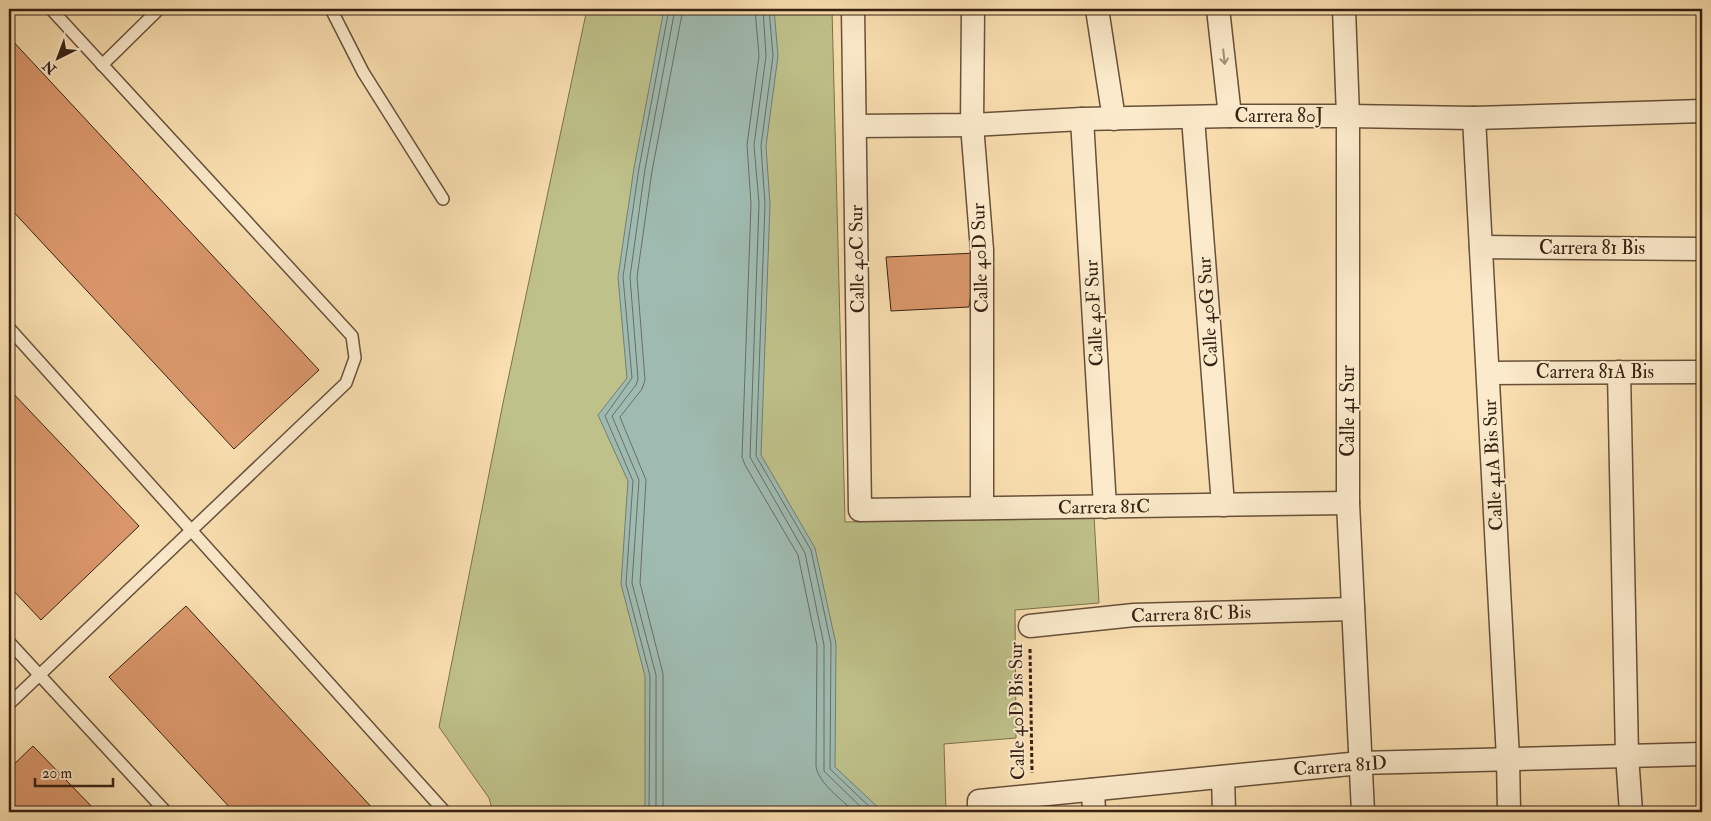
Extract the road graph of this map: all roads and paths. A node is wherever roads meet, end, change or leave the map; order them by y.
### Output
1 (51, 9) edge
2 (159, 9) edge
3 (331, 9) edge
4 (854, 9) edge
5 (973, 9) edge
6 (1097, 9) edge
7 (1218, 9) edge
8 (1344, 9) edge
9 (102, 65) junction
10 (1702, 110) edge
11 (1230, 116) junction
12 (1348, 116) junction
13 (1193, 118) junction
14 (1474, 118) junction
15 (1082, 119) junction
16 (1114, 119) junction
17 (972, 125) junction
18 (855, 126) junction
19 (443, 199) dead end
20 (1481, 248) junction
21 (1702, 249) edge
22 (9, 328) edge
23 (1619, 372) junction
24 (1702, 372) edge
25 (1488, 373) junction
26 (1348, 503) junction
27 (1223, 505) junction
28 (1105, 507) junction
29 (982, 508) junction
30 (860, 510) joint
31 (191, 530) junction
32 (1353, 609) junction
33 (1030, 626) joint
34 (9, 642) edge
35 (40, 674) junction
36 (9, 704) edge
37 (1702, 754) edge
38 (1627, 755) junction
39 (1508, 758) junction
40 (1360, 763) junction
41 (1223, 776) junction
42 (1093, 790) junction
43 (1032, 796) junction
44 (979, 807) edge
45 (166, 812) edge
46 (445, 812) edge
47 (1094, 812) edge
48 (1224, 812) edge
49 (1363, 812) edge
50 (1509, 812) edge
51 (1631, 812) edge

1 - 9 lane
2 - 9 lane
3 - 19 lane
4 - 18 street, Calle 40C Sur
5 - 17 street, Calle 40D Sur
6 - 16 street
7 -> 11 street
8 - 12 street, Calle 41 Sur
9 - 31 lane
10 - 14 street, Carrera 80J
11 - 12 street, Carrera 80J
11 - 13 street, Carrera 80J
12 - 14 street, Carrera 80J
12 - 26 street, Calle 41 Sur
13 - 16 street, Carrera 80J
13 - 27 street, Calle 40G Sur
14 - 20 street, Calle 41A Bis Sur
15 - 16 street, Carrera 80J
15 - 17 street, Carrera 80J
15 - 28 street, Calle 40F Sur
17 - 18 street, Carrera 80J
17 - 29 street, Calle 40D Sur
18 - 30 street, Calle 40C Sur
20 - 21 street, Carrera 81 Bis
20 - 25 street, Calle 41A Bis Sur
22 - 31 lane
23 - 24 street, Carrera 81A Bis
23 - 25 street, Carrera 81A Bis
23 - 38 street
25 - 39 street, Calle 41A Bis Sur
26 - 27 street, Carrera 81C
26 - 32 street, Calle 41 Sur
27 - 28 street, Carrera 81C
28 - 29 street, Carrera 81C
29 - 30 street, Carrera 81C
31 - 35 lane
31 - 46 lane
32 - 33 street, Carrera 81C Bis
32 - 40 street, Calle 41 Sur
33 - 43 path, Calle 40D Bis Sur
34 - 35 lane
35 - 36 lane
35 - 45 lane
37 - 38 street, Carrera 81D
38 - 39 street, Carrera 81D
38 - 51 street
39 - 40 street, Carrera 81D
39 - 50 street, Calle 41A Bis Sur
40 - 41 street, Carrera 81D
40 - 49 street, Calle 41 Sur
41 - 42 street, Carrera 81D
41 - 48 street
42 - 43 street, Carrera 81D
42 - 47 street
43 - 44 street, Carrera 81D

